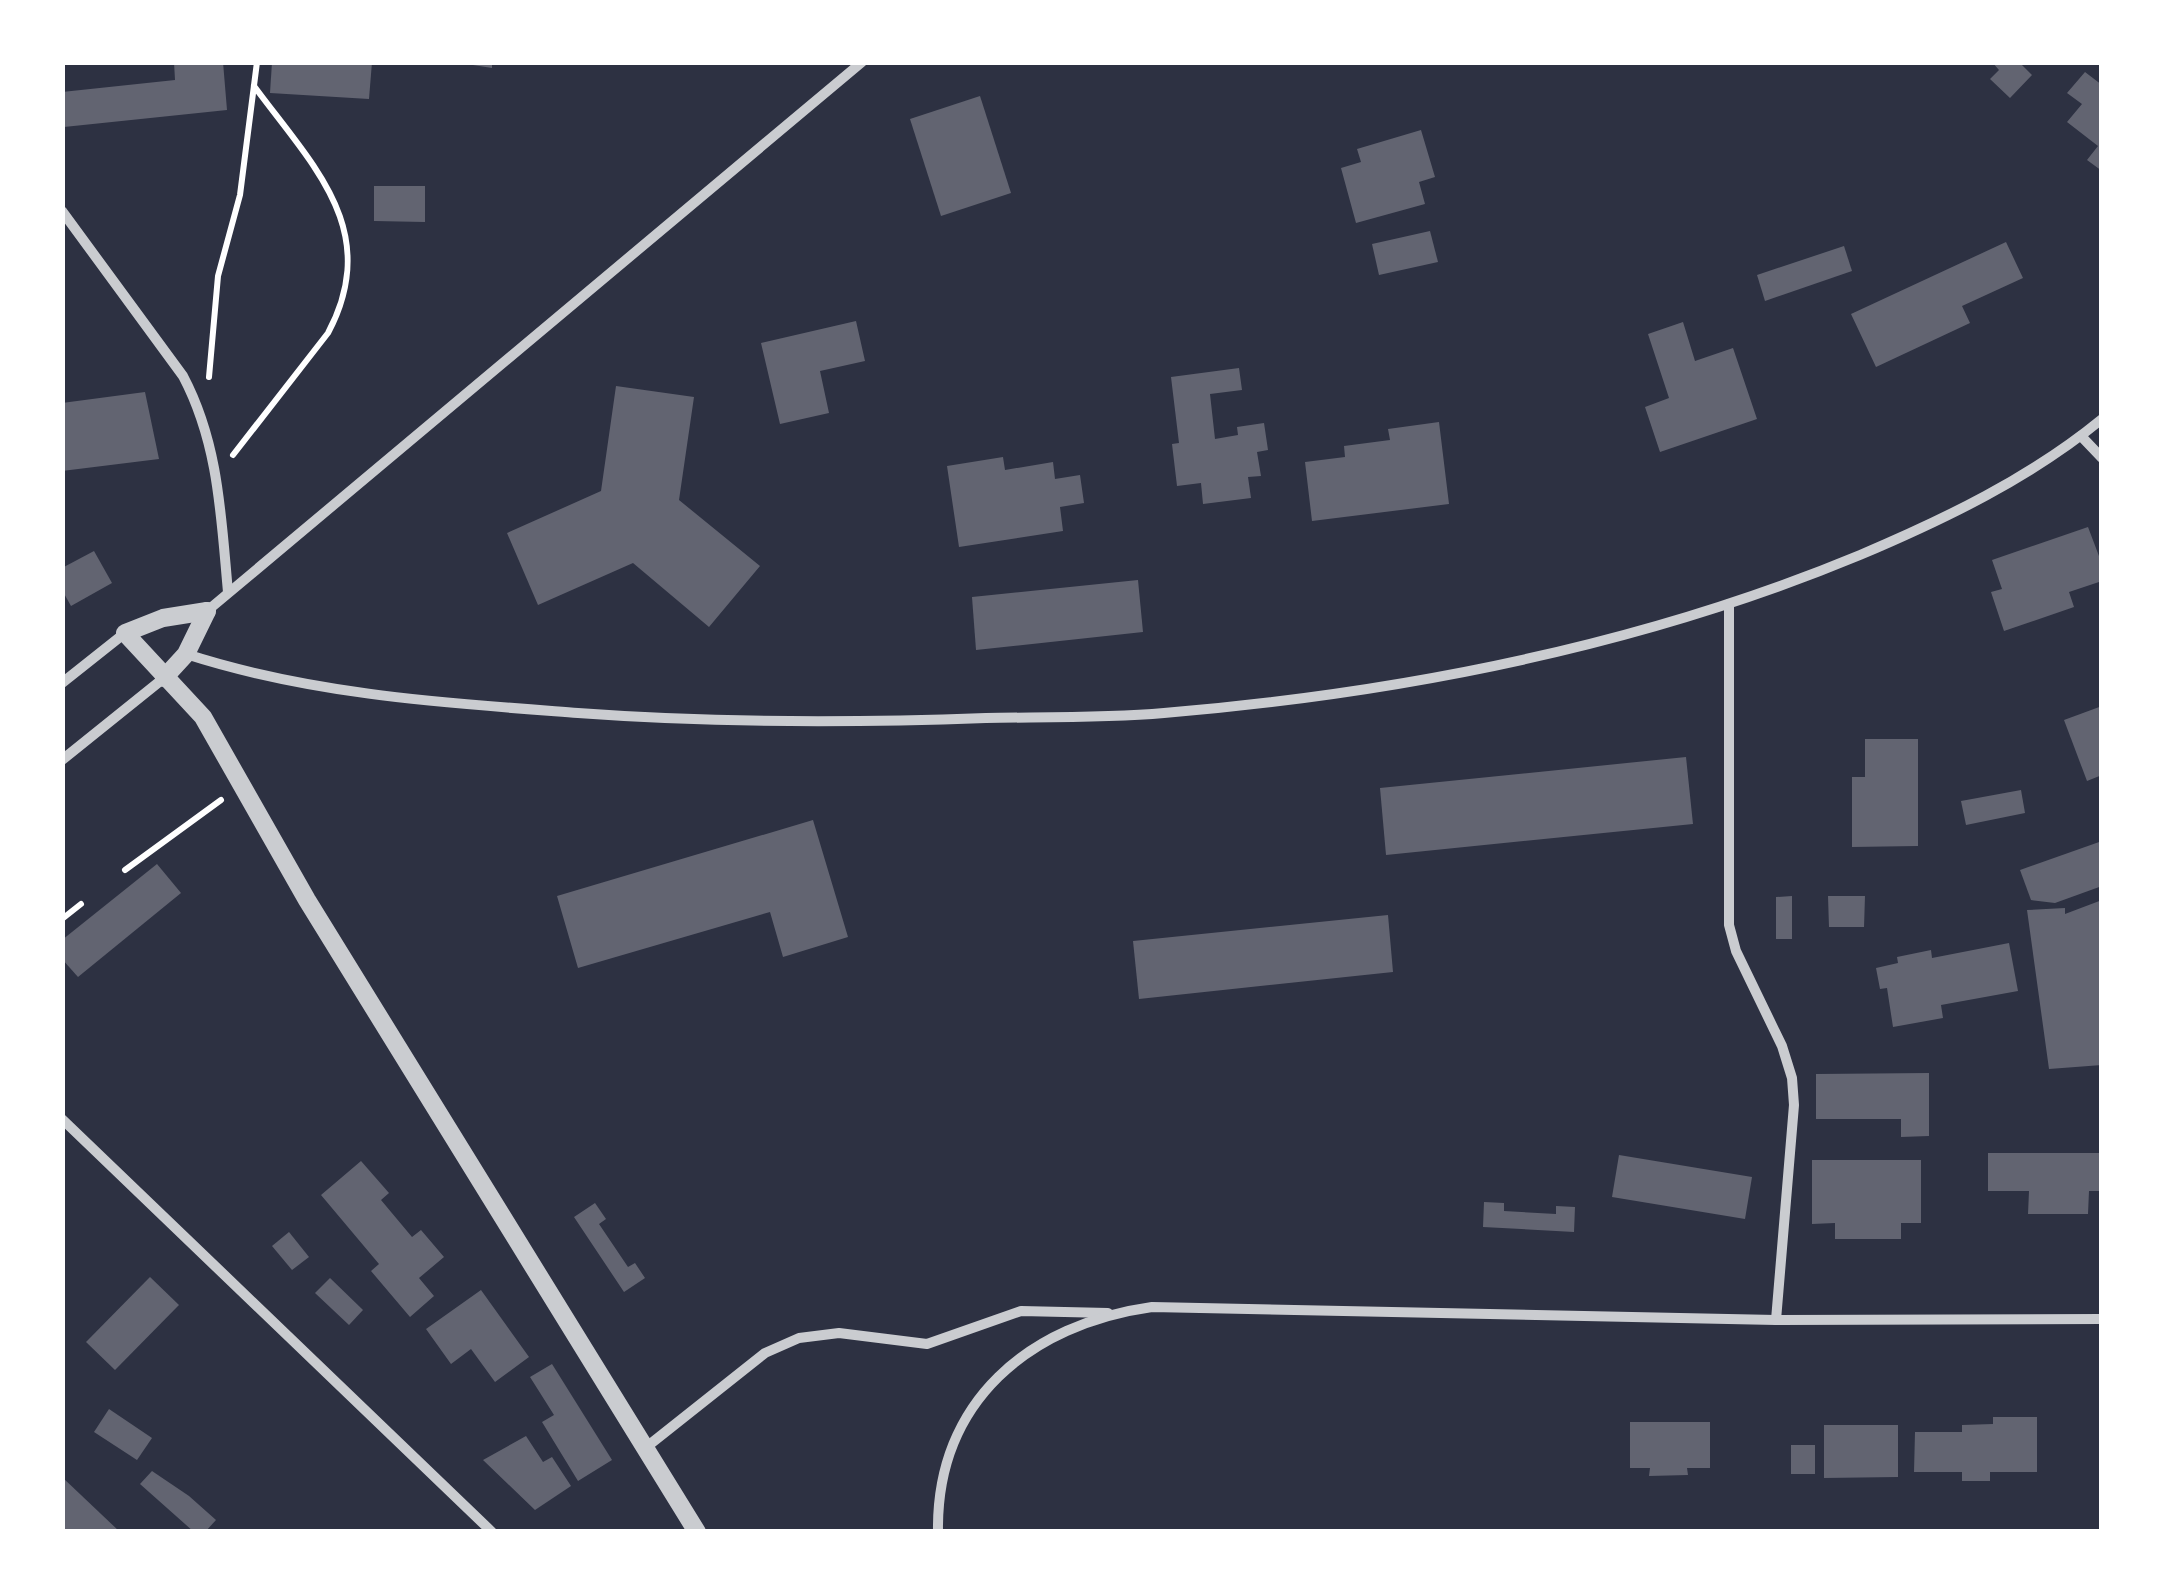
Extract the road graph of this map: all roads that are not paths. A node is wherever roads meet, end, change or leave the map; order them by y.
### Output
1 (862, 62) edge
2 (62, 211) edge
3 (2102, 419) edge
4 (2081, 436) junction
5 (2102, 458) edge
6 (228, 592) junction
7 (1730, 604) junction
8 (207, 611) junction
9 (125, 633) junction
10 (186, 654) junction
11 (164, 678) junction
12 (62, 683) edge
13 (62, 760) edge
14 (62, 1120) edge
15 (1109, 1313) junction
16 (2102, 1319) edge
17 (1776, 1320) junction
18 (643, 1449) junction
19 (492, 1532) edge
20 (698, 1532) edge
21 (938, 1532) edge

1 - 6 street
2 - 6 street
3 - 4 street
4 - 5 street
4 - 7 street
6 - 8 street
7 - 10 street
7 - 17 street
8 - 9 street
8 - 10 street
9 - 11 street
9 - 12 street
10 - 11 street
11 - 13 street
11 - 18 street
14 - 19 street
15 - 17 street
15 - 18 street
15 - 21 street
16 - 17 street
18 - 20 street

